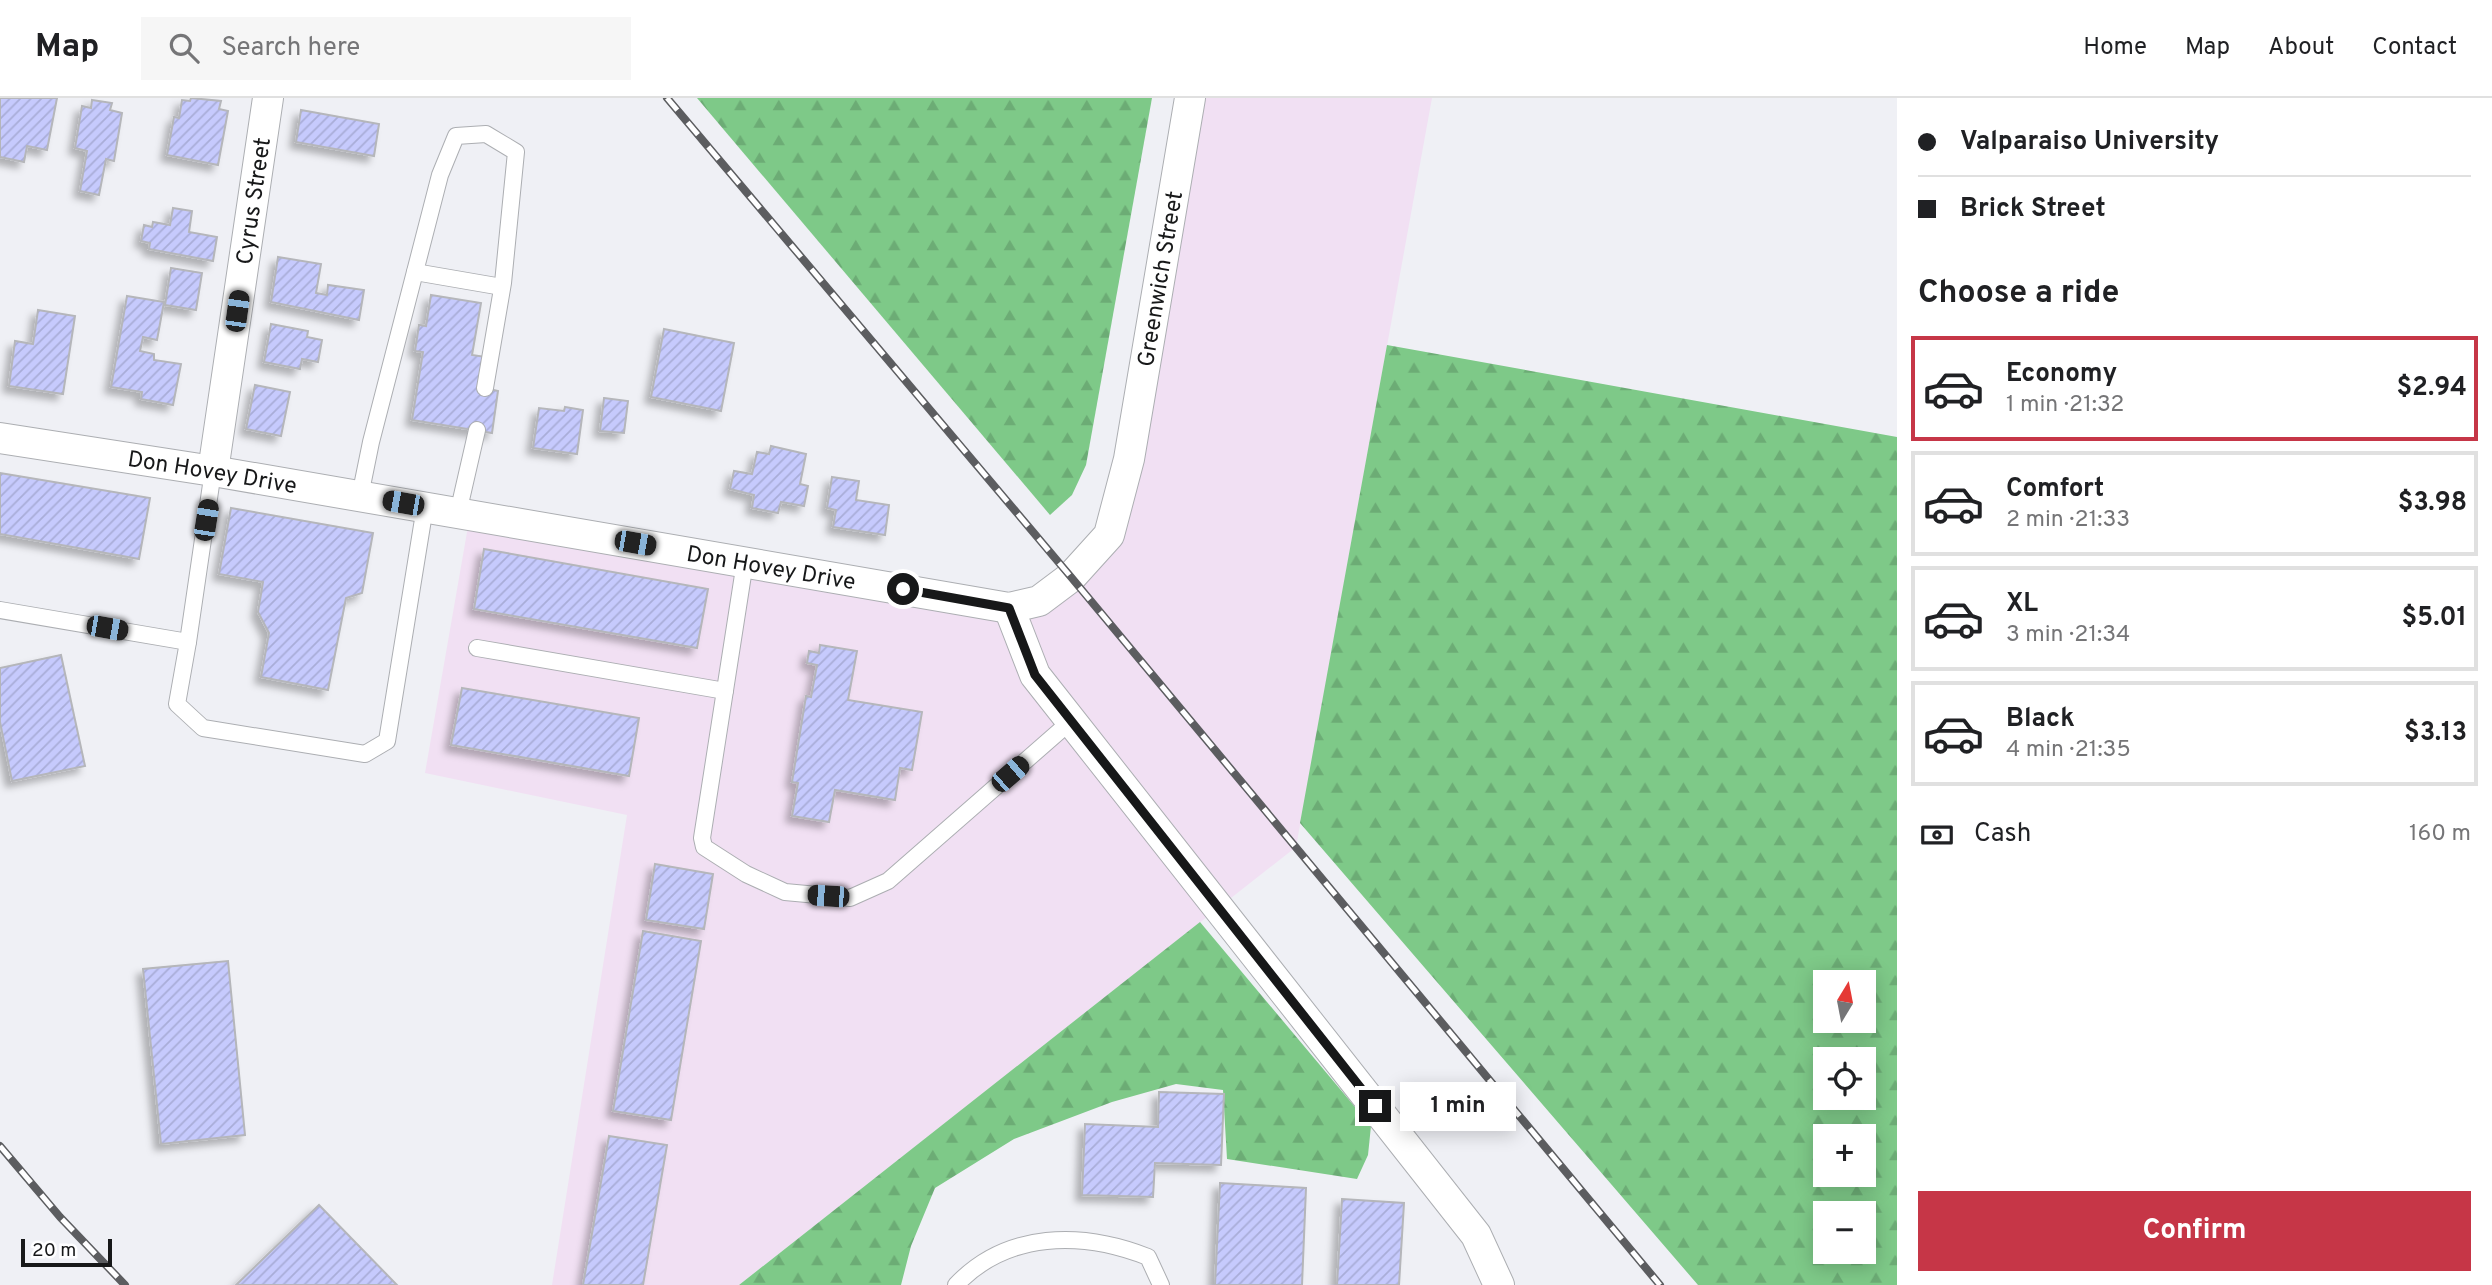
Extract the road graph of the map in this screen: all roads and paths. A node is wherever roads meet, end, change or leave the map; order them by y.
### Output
1 (268, 98) edge
2 (1190, 98) edge
3 (415, 272) junction
4 (502, 287) junction
5 (485, 388) dead end
6 (477, 430) dead end
7 (0, 438) edge
8 (1129, 459) joint
9 (213, 471) junction
10 (360, 496) junction
11 (425, 507) junction
12 (458, 513) junction
13 (745, 562) junction
14 (1009, 608) junction
15 (0, 610) edge
16 (188, 642) junction
17 (477, 648) dead end
18 (725, 691) junction
19 (1072, 721) junction
20 (956, 1285) edge
21 (1161, 1285) edge
22 (1499, 1285) edge

1 - 9 street, Cyrus Street
2 - 8 street, Greenwich Street
3 - 4 lane
3 - 4 lane
3 - 10 lane
4 - 5 lane
6 - 12 lane
7 - 9 street, Don Hovey Drive
8 - 14 street, Don Hovey Drive
9 - 10 street, Don Hovey Drive
9 - 16 lane
10 - 11 street, Don Hovey Drive
11 - 12 street, Don Hovey Drive
11 - 16 lane
12 - 13 street, Don Hovey Drive
13 - 14 street, Don Hovey Drive
13 - 18 lane
14 - 19 street
15 - 16 lane
17 - 18 lane
18 - 19 lane
19 - 22 street
20 - 21 lane

